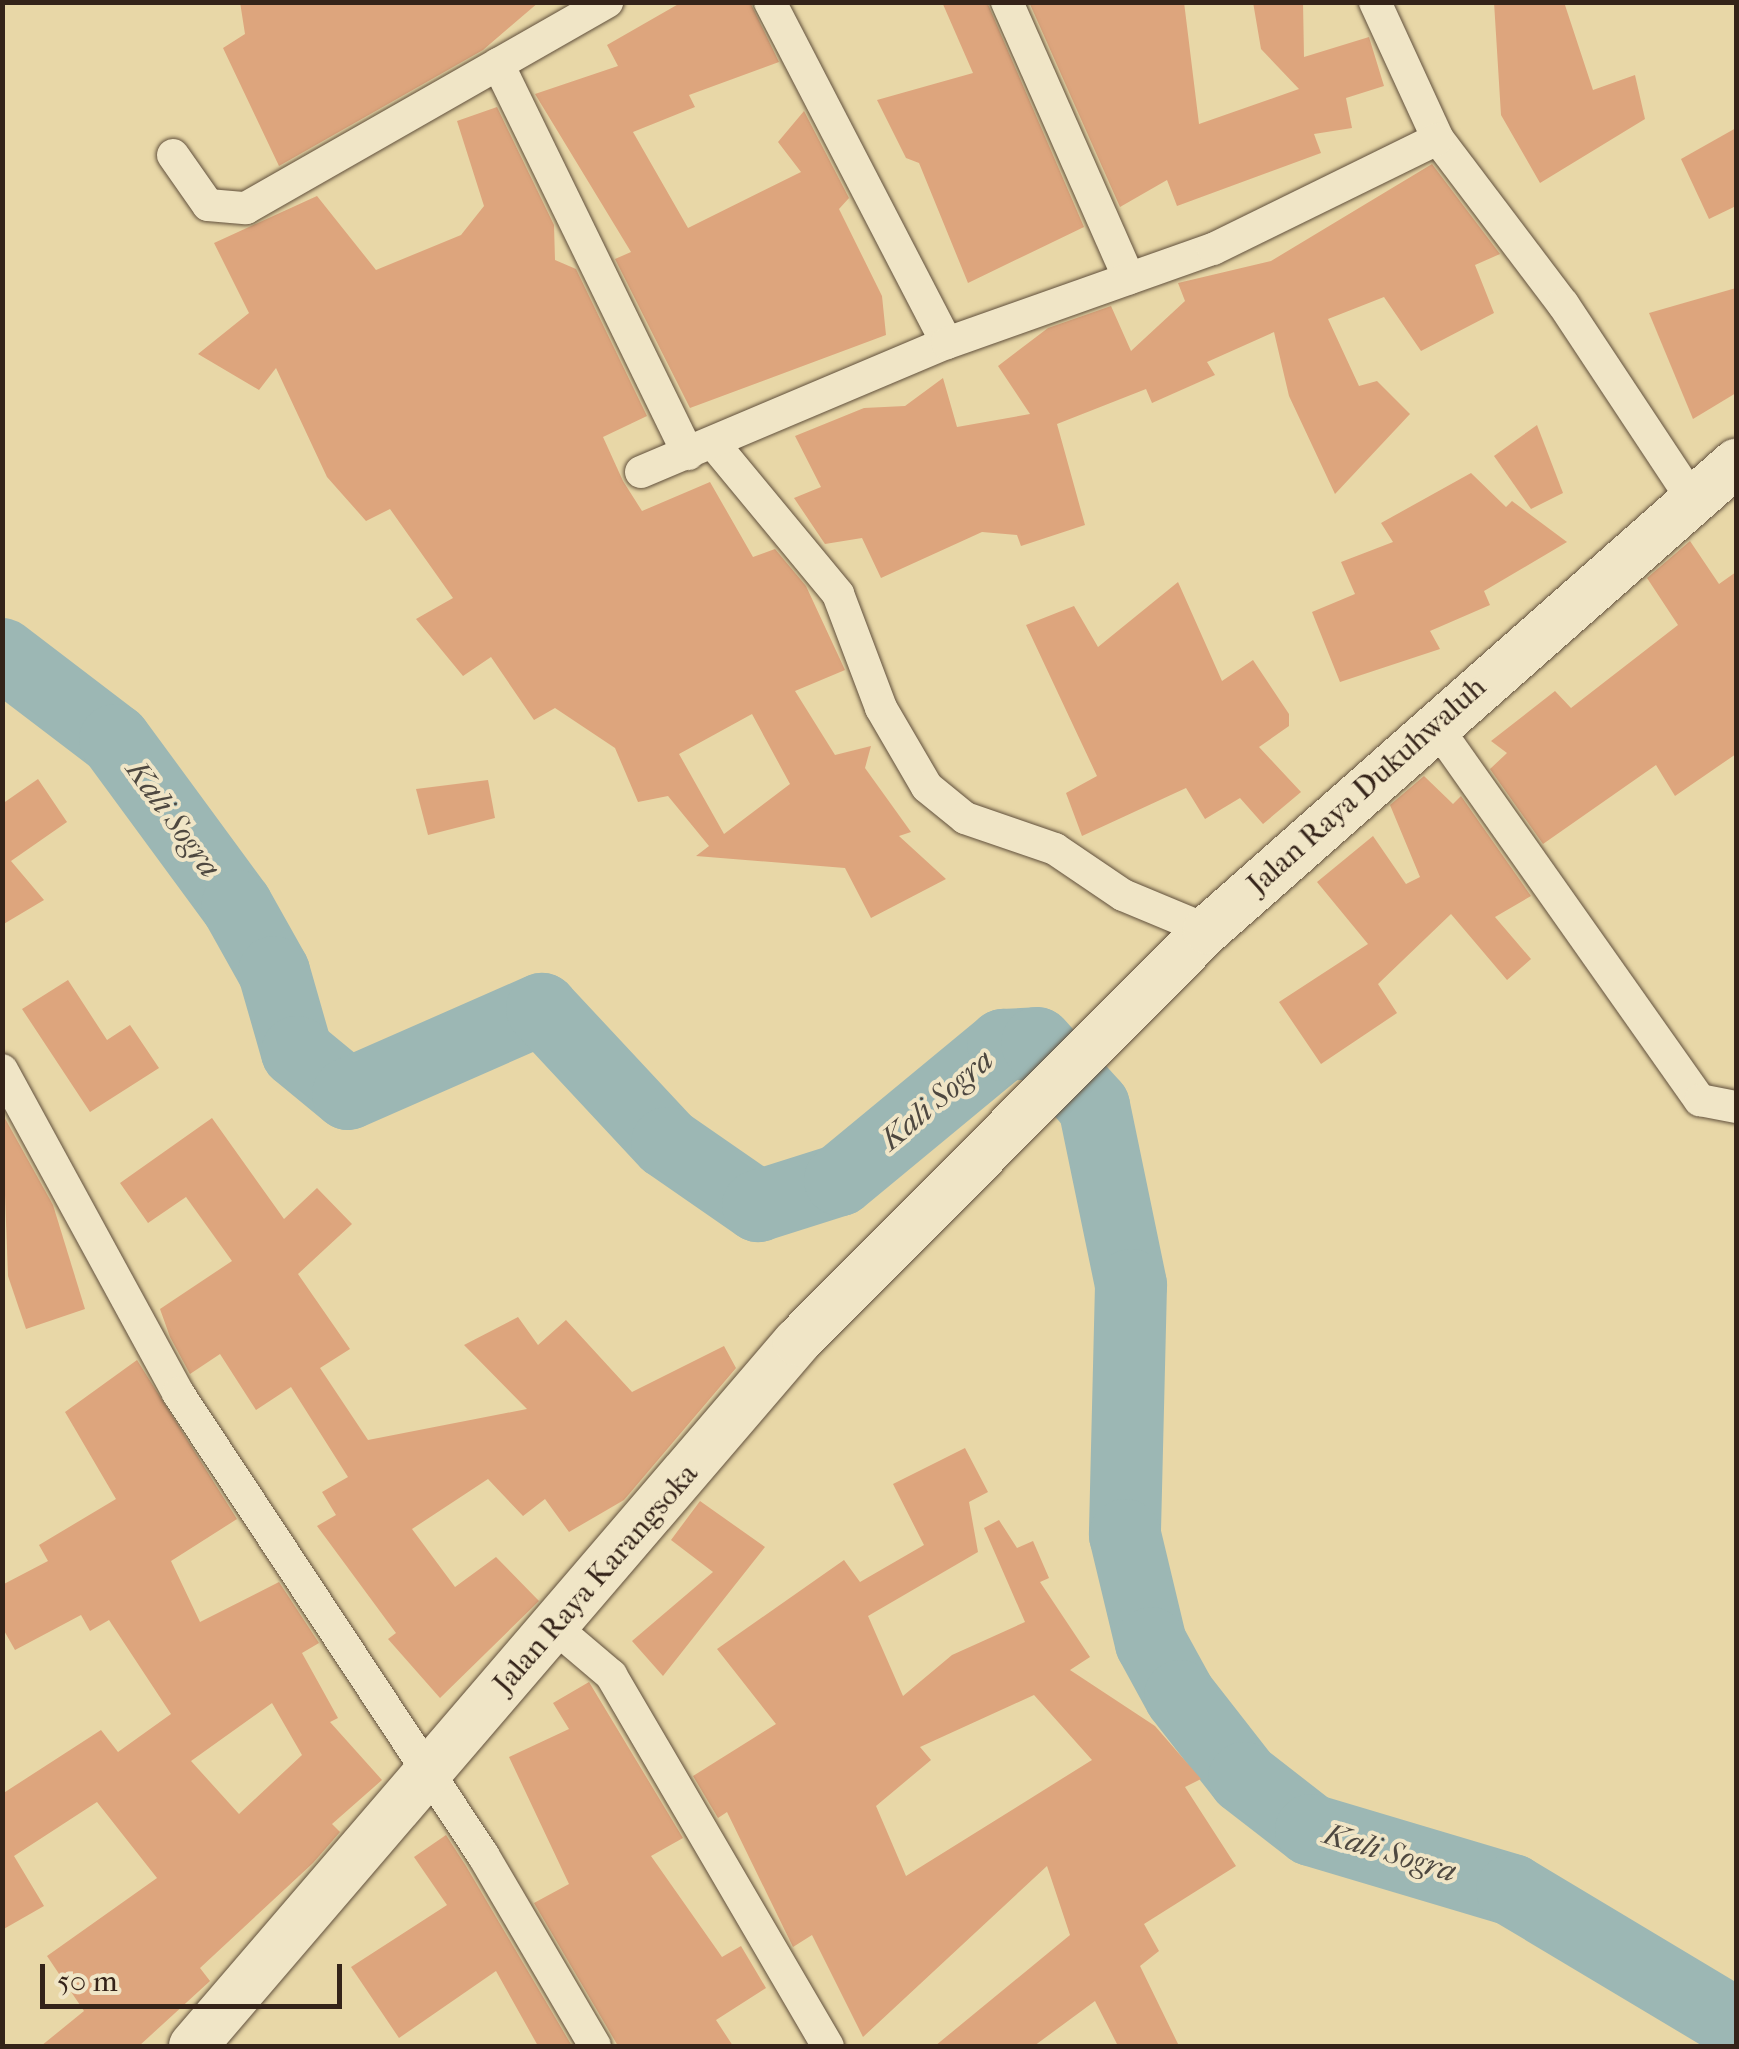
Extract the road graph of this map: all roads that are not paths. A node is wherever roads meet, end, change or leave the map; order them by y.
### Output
1 (606, 2) edge
2 (770, 2) edge
3 (1007, 2) edge
4 (1375, 2) edge
5 (498, 64) junction
6 (1438, 139) junction
7 (172, 155) dead end
8 (1129, 278) junction
9 (947, 343) junction
10 (701, 449) junction
11 (1736, 463) edge
12 (641, 472) dead end
13 (1694, 502) junction
14 (1433, 722) junction
15 (1207, 930) junction
16 (2, 1070) edge
17 (1736, 1107) edge
18 (1012, 1124) joint
19 (558, 1630) junction
20 (428, 1771) junction
21 (193, 2046) edge
22 (596, 2046) edge
23 (828, 2046) edge

1 - 5 street
2 - 9 street
3 - 8 street
4 - 6 street
5 - 7 street
5 - 10 street
6 - 8 street
6 - 13 street
8 - 9 street
9 - 10 street
10 - 12 street
10 - 15 street
11 - 13 main road, Jalan Raya Dukuhwaluh
13 - 14 main road, Jalan Raya Dukuhwaluh
14 - 15 main road, Jalan Raya Dukuhwaluh
14 - 17 street
15 - 18 main road, Jalan Raya Dukuhwaluh
16 - 20 street
18 - 19 main road, Jalan Raya Karangsoka
19 - 20 main road, Jalan Raya Karangsoka
19 - 23 street
20 - 21 main road, Jalan Raya Karangsoka
20 - 22 street

